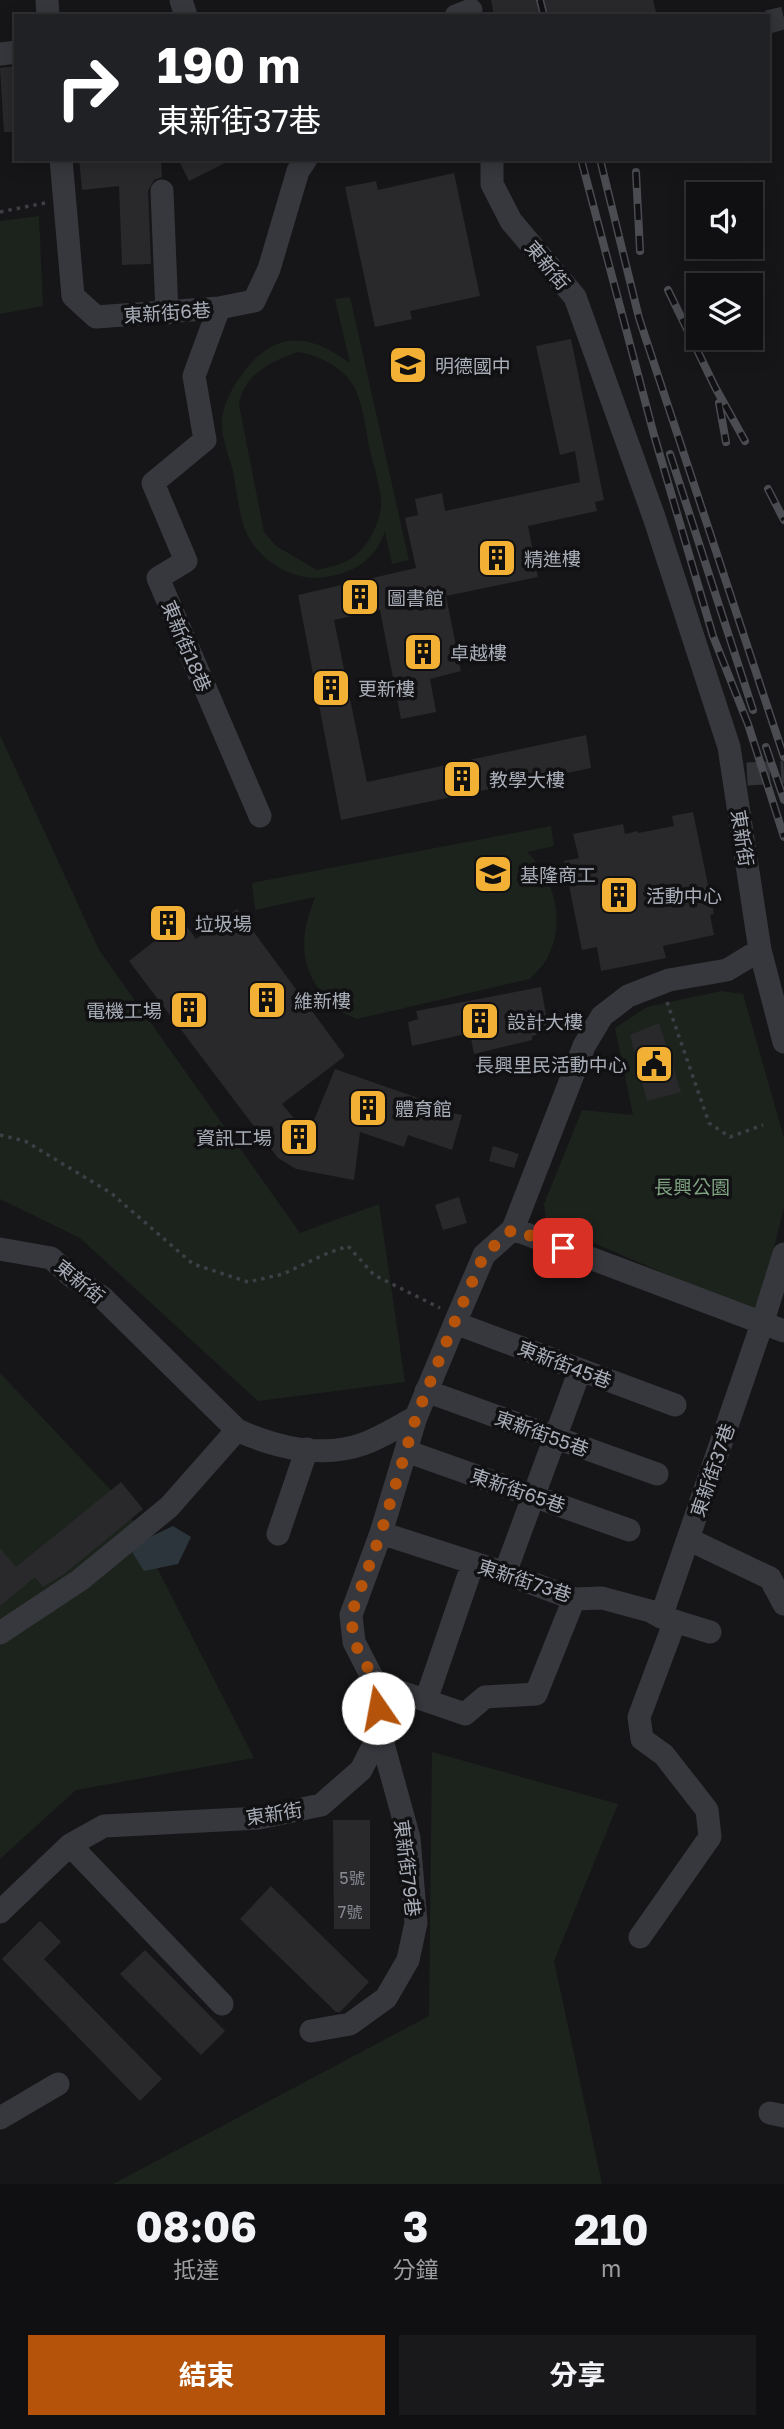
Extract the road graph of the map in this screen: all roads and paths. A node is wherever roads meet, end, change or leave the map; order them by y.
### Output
1 (61, 161) edge
2 (305, 161) edge
3 (492, 161) edge
4 (162, 191) dead end
5 (64, 200) junction
6 (0, 212) edge
7 (219, 308) junction
8 (167, 313) junction
9 (260, 816) dead end
10 (760, 950) junction
11 (667, 1002) dead end
12 (784, 1042) edge
13 (763, 1125) dead end
14 (0, 1135) edge
15 (513, 1229) junction
16 (0, 1249) edge
17 (784, 1254) edge
18 (456, 1320) junction
19 (773, 1327) edge
20 (580, 1370) junction
21 (426, 1391) junction
22 (675, 1405) dead end
23 (416, 1417) junction
24 (237, 1430) junction
25 (554, 1437) junction
26 (307, 1449) junction
27 (406, 1451) junction
28 (657, 1474) dead end
29 (533, 1496) junction
30 (629, 1530) dead end
31 (381, 1533) junction
32 (278, 1534) dead end
33 (688, 1539) junction
34 (473, 1563) junction
35 (505, 1573) junction
36 (575, 1599) junction
37 (784, 1604) edge
38 (668, 1619) junction
39 (710, 1632) dead end
40 (0, 1633) edge
41 (376, 1683) junction
42 (426, 1700) junction
43 (380, 1733) junction
44 (70, 1845) junction
45 (0, 1912) edge
46 (640, 1937) dead end
47 (222, 2004) dead end
48 (311, 2031) dead end
49 (58, 2084) dead end
50 (0, 2118) edge

1 - 5 street, 東新街6巷
2 - 7 street, 東新街6巷
3 - 10 street, 東新街
4 - 8 street
5 - 6 path
5 - 8 street, 東新街6巷
7 - 8 street, 東新街6巷
7 - 9 street, 東新街18巷
10 - 12 street
10 - 15 street
11 - 13 path
14 - 18 path
15 - 18 street
15 - 19 street
16 - 24 street, 東新街
17 - 19 street, 東新街37巷
18 - 20 street, 東新街45巷
18 - 21 street
19 - 33 street, 東新街37巷
20 - 22 street, 東新街45巷
20 - 25 street
21 - 23 street
21 - 25 street, 東新街55巷
23 - 26 street, 東新街
23 - 27 street
24 - 26 street, 東新街
24 - 40 street
25 - 28 street, 東新街55巷
25 - 29 street
26 - 32 street
27 - 29 street, 東新街65巷
27 - 31 street
29 - 30 street, 東新街65巷
29 - 35 street
31 - 34 street, 東新街73巷
31 - 41 street
33 - 37 street
33 - 38 street, 東新街37巷
34 - 35 street, 東新街73巷
34 - 42 street
35 - 36 street, 東新街73巷
36 - 38 street, 東新街73巷
36 - 42 street
38 - 39 street, 東新街73巷
38 - 46 street, 東新街37巷
41 - 42 street
41 - 43 street
43 - 44 street, 東新街
43 - 48 street, 東新街79巷
44 - 45 street, 東新街
44 - 47 street
49 - 50 street

